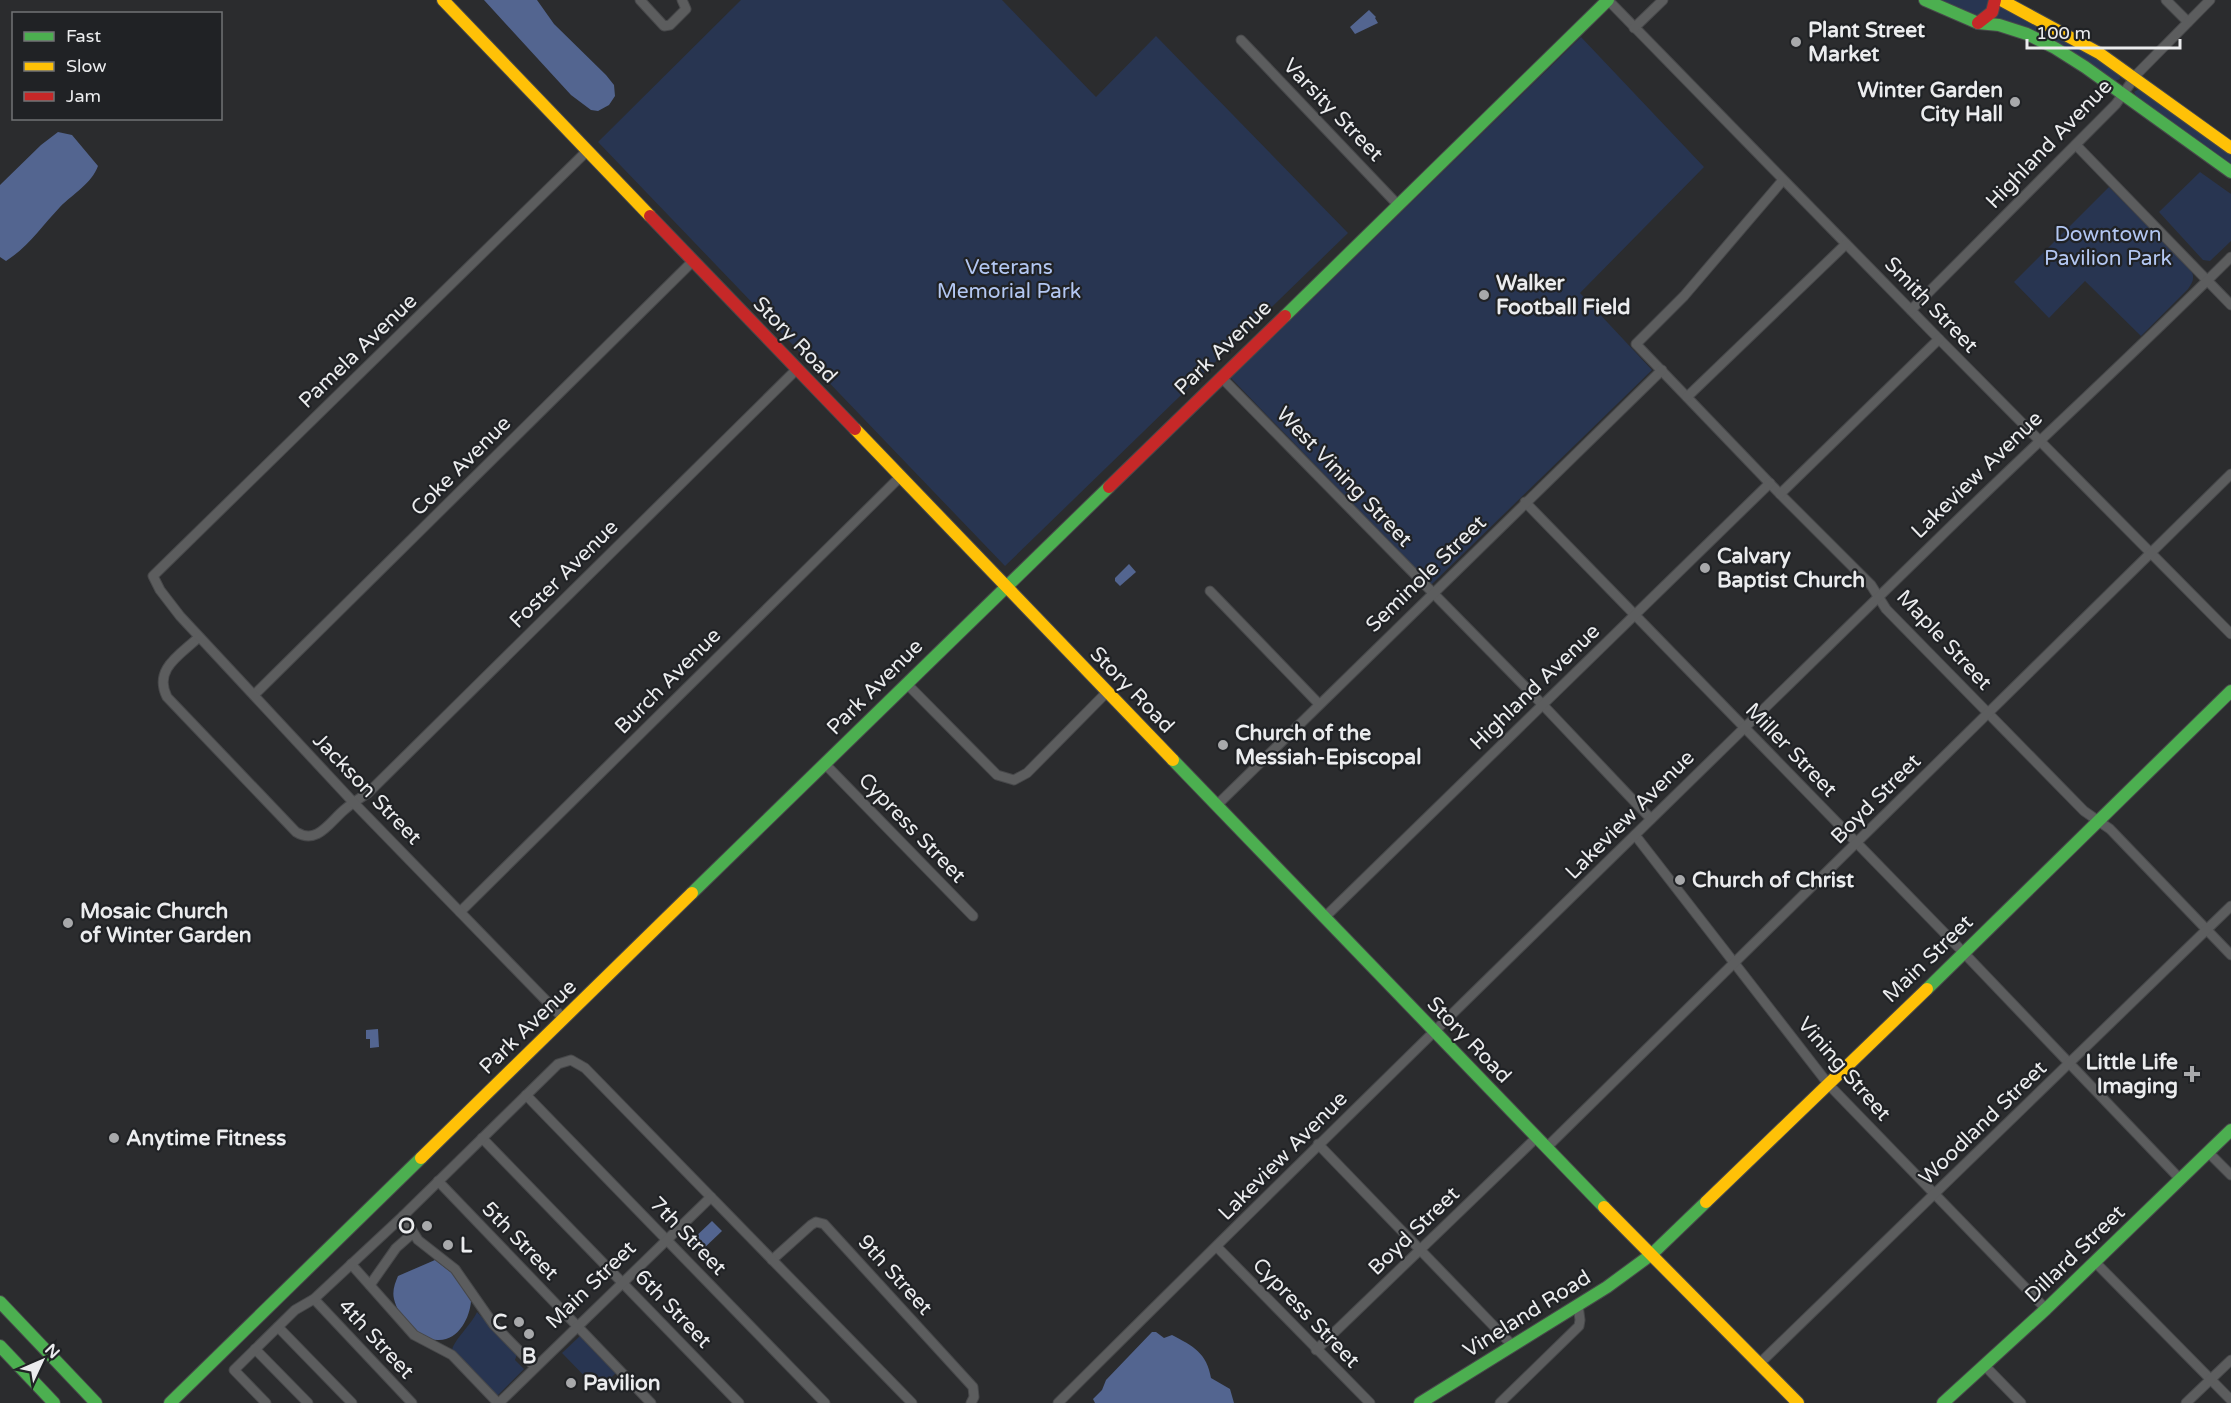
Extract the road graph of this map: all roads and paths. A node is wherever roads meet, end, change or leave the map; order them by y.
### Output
1 (443, 0) edge
2 (640, 0) edge
3 (681, 0) edge
4 (1608, 0) edge
5 (1663, 0) edge
6 (1925, 0) edge
7 (1995, 0) edge
8 (2001, 0) edge
9 (2166, 0) edge
10 (2210, 0) edge
11 (2188, 22) junction
12 (1978, 23) junction
13 (1634, 28) junction
14 (1241, 40) dead end
15 (2133, 78) junction
16 (2123, 94) junction
17 (2076, 145) junction
18 (2231, 148) edge
19 (588, 152) junction
20 (2231, 172) edge
21 (1783, 180) junction
22 (1398, 205) junction
23 (1846, 244) junction
24 (2231, 257) edge
25 (693, 261) junction
26 (2207, 280) junction
27 (2231, 305) edge
28 (1911, 310) junction
29 (1939, 339) junction
30 (796, 369) junction
31 (1662, 370) junction
32 (1221, 377) junction
33 (1687, 397) junction
34 (2039, 440) junction
35 (2231, 474) edge
36 (900, 477) junction
37 (1770, 483) junction
38 (1780, 494) junction
39 (1525, 502) junction
40 (2150, 553) junction
41 (153, 576) joint
42 (1006, 586) junction
43 (1210, 591) dead end
44 (1432, 593) junction
45 (1879, 597) junction
46 (1634, 615) junction
47 (2231, 634) edge
48 (199, 637) junction
49 (906, 683) junction
50 (2231, 691) edge
51 (1107, 692) junction
52 (254, 696) junction
53 (1319, 704) junction
54 (1542, 704) junction
55 (1988, 713) junction
56 (1744, 728) junction
57 (825, 764) junction
58 (354, 802) junction
59 (1217, 805) junction
60 (1651, 819) junction
61 (2098, 821) junction
62 (1635, 835) junction
63 (1857, 843) junction
64 (2231, 906) edge
65 (460, 912) junction
66 (973, 916) dead end
67 (1325, 917) junction
68 (2207, 930) junction
69 (1963, 952) junction
70 (2231, 955) edge
71 (1733, 963) junction
72 (564, 1019) junction
73 (1435, 1033) junction
74 (2070, 1064) junction
75 (1829, 1085) junction
76 (526, 1095) junction
77 (2231, 1130) edge
78 (482, 1138) junction
79 (1536, 1138) junction
80 (1318, 1144) junction
81 (1546, 1148) junction
82 (2208, 1152) junction
83 (2231, 1175) edge
84 (2180, 1179) junction
85 (438, 1181) junction
86 (1936, 1194) junction
87 (711, 1197) junction
88 (403, 1216) junction
89 (412, 1233) junction
90 (666, 1239) junction
91 (1217, 1247) junction
92 (1421, 1251) junction
93 (1652, 1254) junction
94 (772, 1260) junction
95 (2095, 1262) junction
96 (351, 1264) junction
97 (622, 1282) junction
98 (370, 1285) junction
99 (314, 1299) junction
100 (0, 1302) edge
101 (1578, 1305) junction
102 (2046, 1309) junction
103 (577, 1326) junction
104 (278, 1327) junction
105 (0, 1346) edge
106 (1513, 1346) junction
107 (255, 1349) junction
108 (1316, 1350) junction
109 (2231, 1360) edge
110 (1760, 1364) junction
111 (1984, 1365) junction
112 (535, 1367) junction
113 (2211, 1379) junction
114 (2231, 1400) edge
115 (54, 1403) edge
116 (96, 1403) edge
117 (170, 1403) edge
118 (266, 1403) edge
119 (308, 1403) edge
120 (352, 1403) edge
121 (412, 1403) edge
122 (499, 1403) edge
123 (651, 1403) edge
124 (739, 1403) edge
125 (825, 1403) edge
126 (912, 1403) edge
127 (971, 1403) edge
128 (1058, 1403) edge
129 (1370, 1403) edge
130 (1420, 1403) edge
131 (1500, 1403) edge
132 (1798, 1403) edge
133 (1943, 1403) edge
134 (2020, 1403) edge
135 (2186, 1403) edge

1 - 19 main road, Story Road
2 - 3 street
4 - 13 street, Smith Street
4 - 22 main road, Park Avenue
5 - 13 street
6 - 12 main road
7 - 12 main road
8 - 15 main road
9 - 11 street
10 - 11 street, Highland Avenue
11 - 15 street, Highland Avenue
12 - 16 main road
13 - 21 street, Smith Street
14 - 22 street, Varsity Street
15 - 16 street, Highland Avenue
15 - 18 main road
16 - 17 street, Highland Avenue
16 - 20 main road
17 - 26 street
17 - 28 street, Highland Avenue
19 - 25 main road, Story Road
19 - 41 street, Pamela Avenue
21 - 23 street, Smith Street
21 - 31 street, Maple Street
22 - 32 main road, Park Avenue
23 - 28 street, Smith Street
23 - 33 street
24 - 26 street, Lakeview Avenue
25 - 30 main road, Story Road
25 - 52 street, Coke Avenue
26 - 27 street
26 - 34 street, Lakeview Avenue
28 - 29 street, Smith Street
29 - 34 street, Smith Street
29 - 38 street
30 - 36 main road, Story Road
30 - 58 street, Foster Avenue
31 - 33 street, Maple Street
31 - 39 street, Seminole Street
32 - 42 main road, Park Avenue
32 - 44 street, West Vining Street
33 - 37 street, Maple Street
34 - 40 street, Smith Street
34 - 45 street, Lakeview Avenue
35 - 40 street, Boyd Street
36 - 42 main road, Story Road
36 - 65 street, Burch Avenue
37 - 38 street, Maple Street
37 - 46 street, Highland Avenue
38 - 45 street, Maple Street
39 - 44 street, Seminole Street
39 - 46 street, Miller Street
40 - 47 street, Smith Street
40 - 55 street, Boyd Street
41 - 48 street, Jackson Street
42 - 49 main road, Park Avenue
42 - 51 main road, Story Road
43 - 53 street
44 - 53 street, Seminole Street
44 - 54 street, West Vining Street
45 - 55 street, Maple Street
45 - 56 street, Lakeview Avenue
46 - 54 street, Highland Avenue
46 - 56 street, Miller Street
48 - 52 street, Jackson Street
48 - 58 street, Foster Avenue
49 - 51 street
49 - 57 main road, Park Avenue
50 - 61 main road, Main Street
51 - 59 main road, Story Road
52 - 58 street, Jackson Street
53 - 59 street, Seminole Street
54 - 60 street
54 - 67 street, Highland Avenue
55 - 61 street, Maple Street
55 - 63 street, Boyd Street
56 - 60 street, Lakeview Avenue
56 - 63 street, Miller Street
57 - 66 street, Cypress Street
57 - 72 main road, Park Avenue
58 - 65 street, Jackson Street
59 - 67 main road, Story Road
60 - 62 street, Lakeview Avenue
61 - 68 street, Maple Street
61 - 69 main road, Main Street
62 - 71 street, Vining Street
62 - 73 street, Lakeview Avenue
63 - 69 street, Miller Street
63 - 71 street, Boyd Street
64 - 68 street, Woodland Street
65 - 72 street, Jackson Street
67 - 73 main road, Story Road
68 - 70 street, Maple Street
68 - 74 street, Woodland Street
69 - 74 street, Miller Street
69 - 75 main road, Main Street
71 - 75 street, Vining Street
71 - 81 street, Boyd Street
72 - 117 main road, Park Avenue
73 - 79 main road, Story Road
73 - 80 street, Lakeview Avenue
74 - 84 street, Miller Street
74 - 86 street, Woodland Street
75 - 86 street, Vining Street
75 - 93 main road, Main Street
76 - 78 street
76 - 87 street
76 - 90 street, 7th Street
77 - 82 main road, Dillard Street
78 - 85 street
78 - 97 street, 6th Street
79 - 81 main road, Story Road
79 - 92 street, Boyd Street
80 - 91 street, Lakeview Avenue
80 - 92 street
81 - 93 main road, Story Road
82 - 83 street
82 - 84 main road, Dillard Street
84 - 95 main road, Dillard Street
85 - 88 street
85 - 103 street, 5th Street
86 - 102 street, Vining Street
86 - 110 street, Woodland Street
87 - 90 street, Main Street
87 - 94 street
88 - 89 street
88 - 96 street
89 - 98 street
89 - 112 street
90 - 97 street, Main Street
90 - 125 street, 7th Street
91 - 108 street, Cypress Street
91 - 128 street, Lakeview Avenue
92 - 106 street
92 - 108 street, Boyd Street
93 - 101 main road, Vineland Road
93 - 110 main road, Story Road
94 - 126 street
94 - 127 street, 9th Street
95 - 102 main road, Dillard Street
95 - 113 street
96 - 98 street
96 - 99 street
97 - 103 street, Main Street
97 - 124 street, 6th Street
98 - 122 street
99 - 104 street
99 - 121 street, 4th Street
100 - 116 main road
101 - 106 main road, Vineland Road
101 - 131 street
102 - 111 main road, Dillard Street
103 - 112 street, Main Street
103 - 123 street, 5th Street
104 - 107 street
104 - 120 street
105 - 115 main road
106 - 130 main road, Vineland Road
107 - 118 street
107 - 119 street
108 - 129 street, Cypress Street
109 - 113 street
110 - 132 main road, Story Road
111 - 133 main road, Dillard Street
111 - 134 street
112 - 122 street, Main Street
113 - 114 street
113 - 135 street

